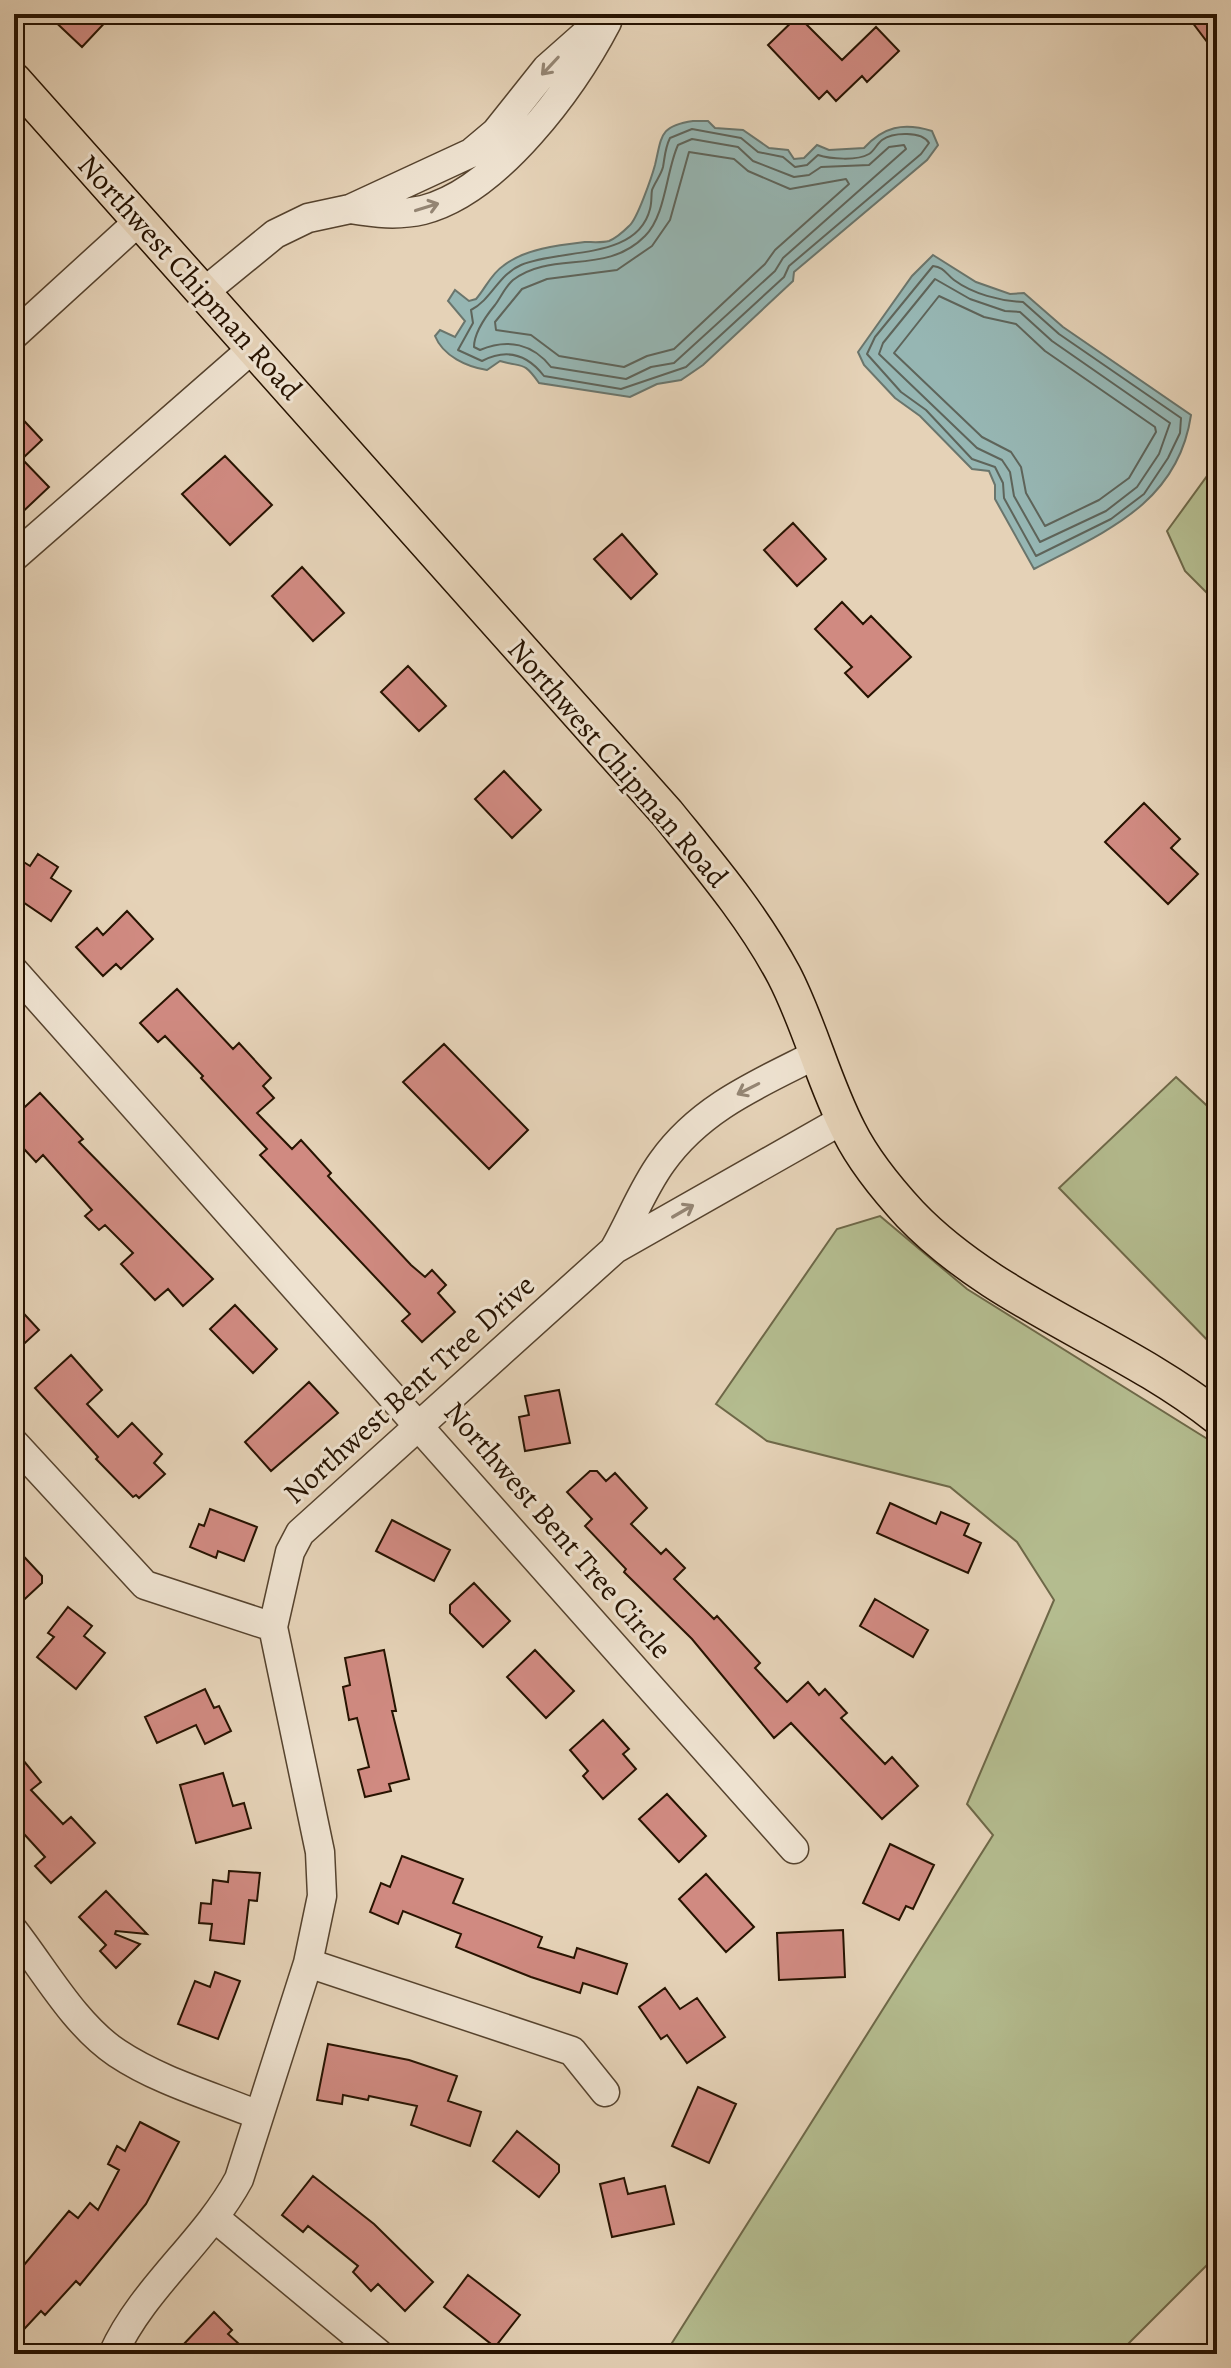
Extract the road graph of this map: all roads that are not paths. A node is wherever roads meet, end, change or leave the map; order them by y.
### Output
1 (609, 14) edge
2 (14, 80) edge
3 (140, 220) junction
4 (204, 292) junction
5 (14, 335) edge
6 (253, 348) junction
7 (14, 557) edge
8 (14, 971) edge
9 (817, 1054) junction
10 (844, 1119) junction
11 (615, 1249) junction
12 (1217, 1417) edge
13 (419, 1425) junction
14 (14, 1443) edge
15 (273, 1627) junction
16 (794, 1849) dead end
17 (14, 1931) edge
18 (308, 1963) junction
19 (605, 2092) dead end
20 (258, 2115) junction
21 (215, 2218) junction
22 (113, 2354) edge
23 (379, 2354) edge

1 - 4 street
2 - 3 main road, Northwest Chipman Road
3 - 4 main road, Northwest Chipman Road
3 - 5 street
4 - 6 main road, Northwest Chipman Road
6 - 7 street
6 - 9 main road, Northwest Chipman Road
8 - 13 street, Northwest Bent Tree Circle
9 - 10 main road, Northwest Chipman Road
9 -> 11 street, Northwest Bent Tree Drive
11 -> 10 street, Northwest Bent Tree Drive
10 - 12 main road, Northwest Chipman Road
11 - 13 street, Northwest Bent Tree Drive
13 - 15 street, Northwest Bent Tree Drive
13 - 16 street, Northwest Bent Tree Circle
14 - 15 street
15 - 18 street, Northwest Bent Tree Drive
17 - 20 street
18 - 19 street
18 - 20 street, Northwest Bent Tree Drive
20 - 21 street, Northwest Bent Tree Drive
21 - 22 street, Northwest Bent Tree Drive
21 - 23 street

